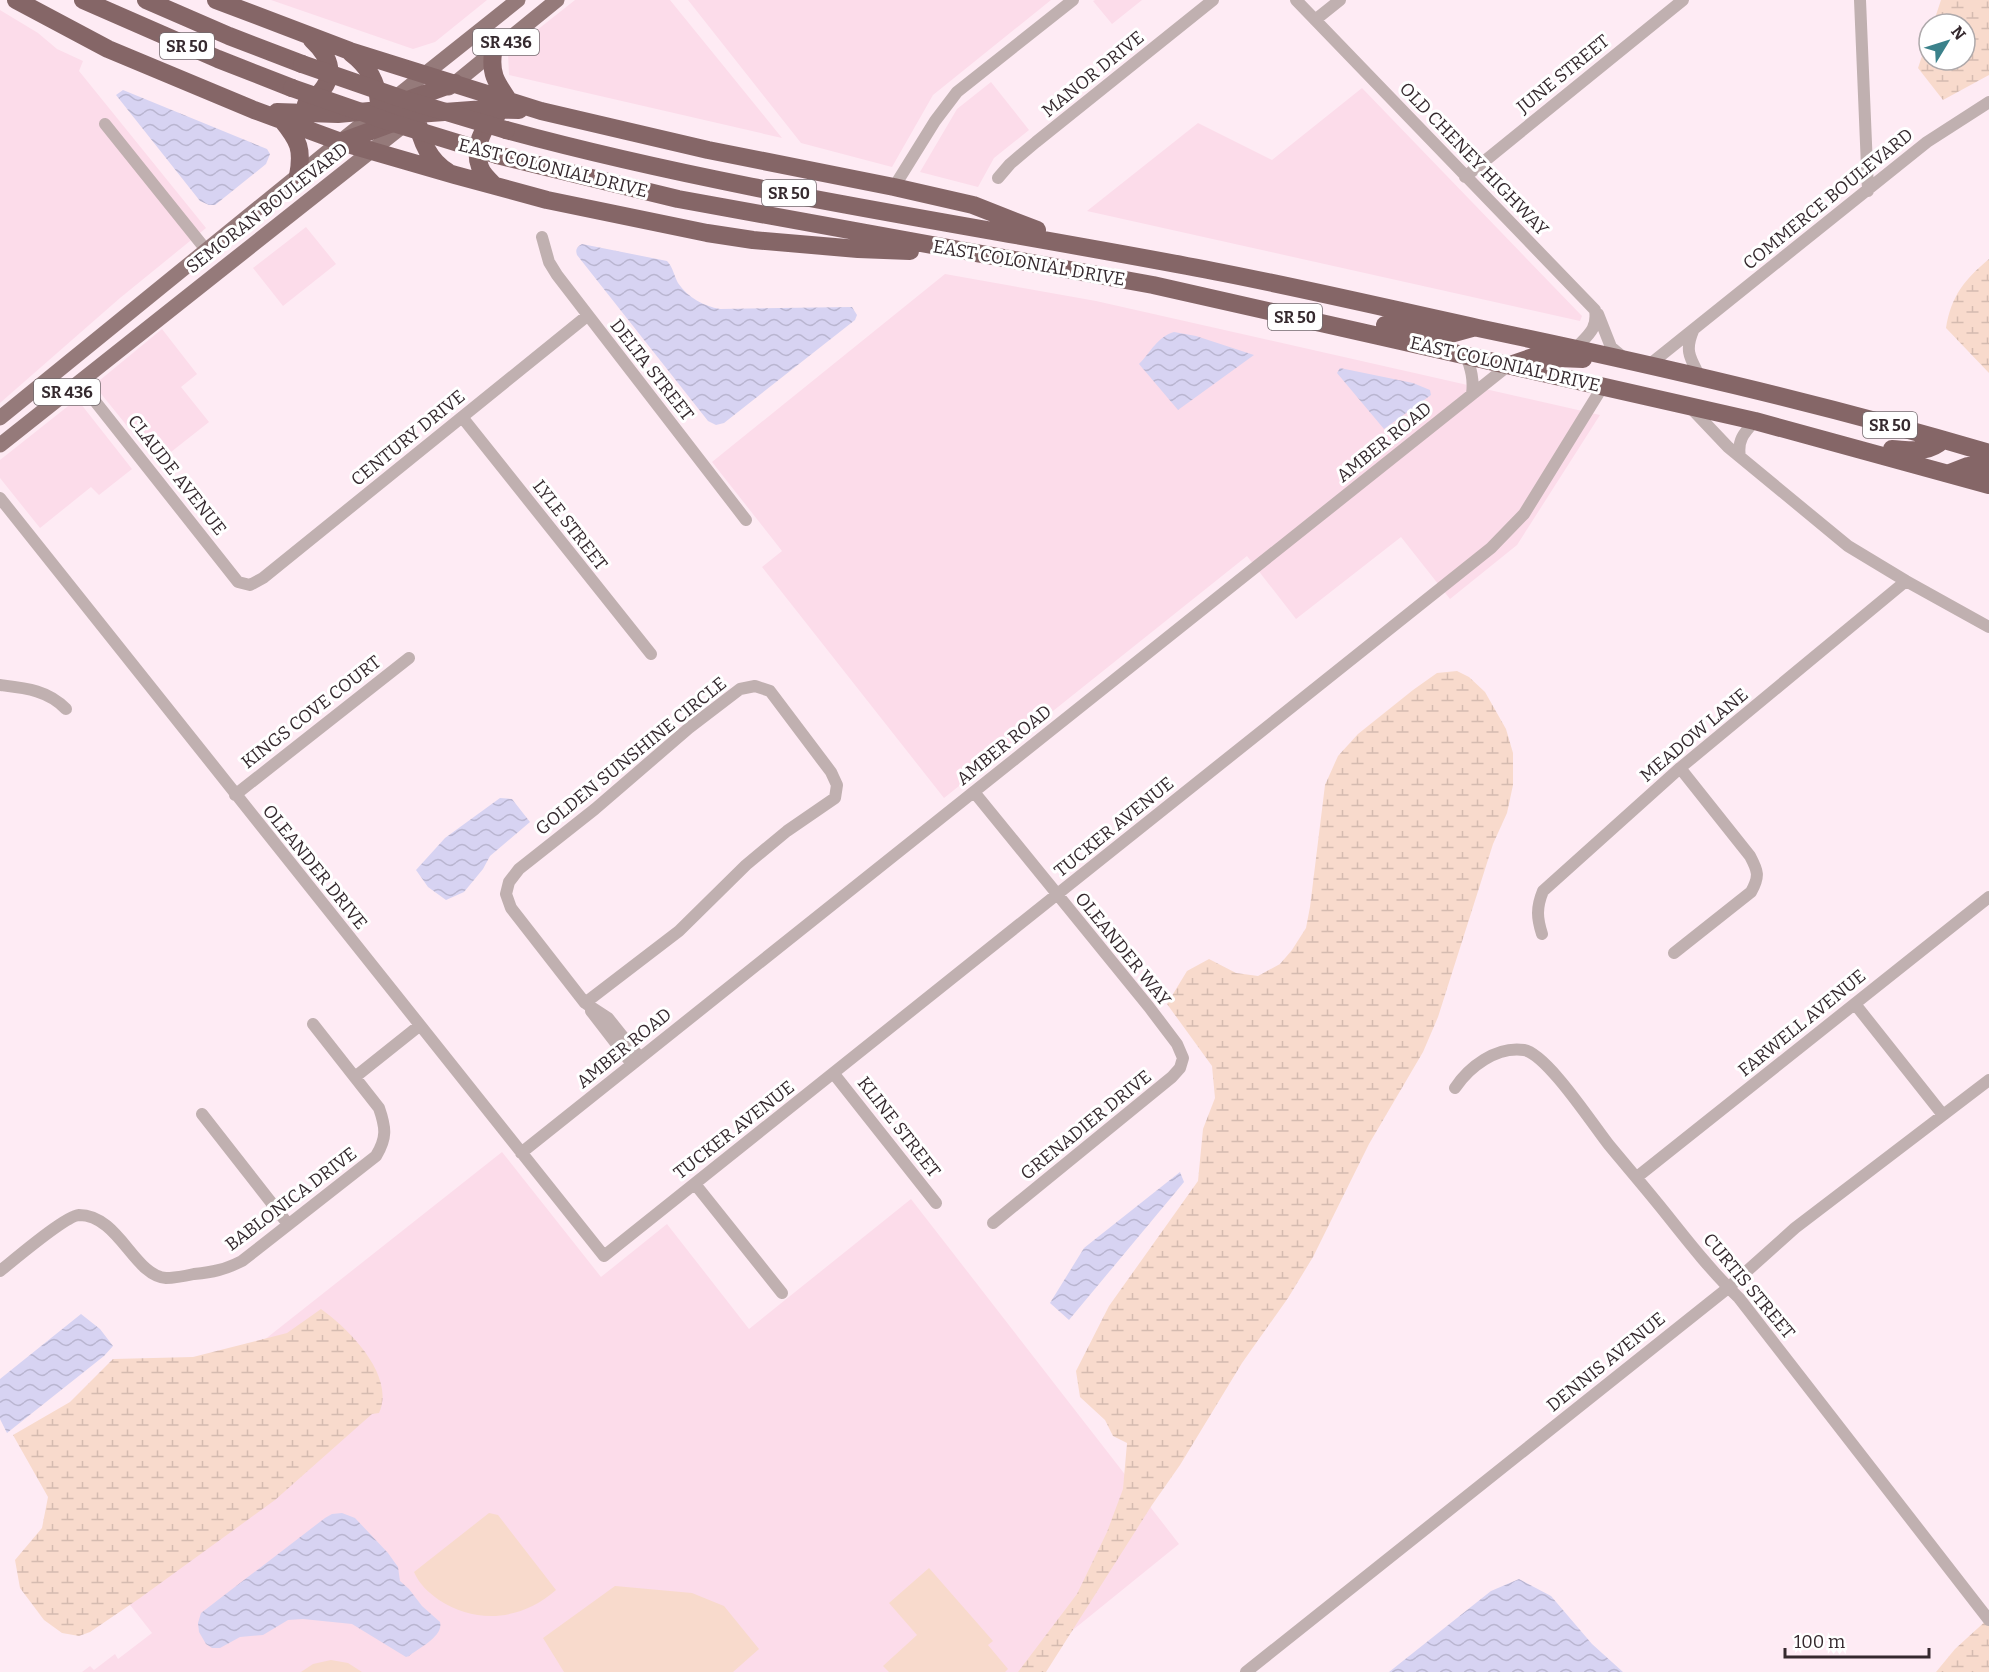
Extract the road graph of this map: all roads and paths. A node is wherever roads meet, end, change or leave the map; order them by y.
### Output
1 (16, 0) edge
2 (83, 0) edge
3 (146, 0) edge
4 (216, 0) edge
5 (519, 0) edge
6 (557, 0) edge
7 (1073, 0) edge
8 (1213, 0) edge
9 (1296, 0) edge
10 (1340, 0) edge
11 (1683, 0) edge
12 (1860, 0) edge
13 (1315, 20) junction
14 (309, 37) junction
15 (350, 51) junction
16 (493, 53) junction
17 (424, 75) junction
18 (455, 83) junction
19 (1989, 102) edge
20 (506, 105) junction
21 (417, 106) junction
22 (380, 110) junction
23 (284, 116) junction
24 (105, 124) dead end
25 (378, 129) junction
26 (341, 142) junction
27 (371, 151) junction
28 (298, 176) junction
29 (455, 176) junction
30 (1465, 177) junction
31 (998, 178) dead end
32 (495, 186) junction
33 (894, 187) junction
34 (1868, 190) junction
35 (542, 237) dead end
36 (1075, 245) junction
37 (207, 251) junction
38 (972, 253) junction
39 (1260, 279) junction
40 (1153, 285) junction
41 (1595, 310) junction
42 (587, 316) junction
43 (1329, 324) junction
44 (1474, 327) junction
45 (1694, 330) junction
46 (1576, 348) junction
47 (1466, 355) junction
48 (1636, 362) junction
49 (1509, 365) junction
50 (1700, 377) junction
51 (79, 381) junction
52 (1603, 386) junction
53 (1472, 394) junction
54 (1688, 405) junction
55 (462, 417) junction
56 (0, 418) edge
57 (1755, 421) junction
58 (1943, 440) junction
59 (0, 445) edge
60 (1851, 446) junction
61 (1989, 453) edge
62 (1740, 456) junction
63 (1989, 467) edge
64 (1950, 473) junction
65 (1989, 485) edge
66 (0, 498) edge
67 (746, 520) dead end
68 (1906, 581) junction
69 (250, 585) joint
70 (1989, 627) edge
71 (651, 654) dead end
72 (409, 658) dead end
73 (0, 685) edge
74 (66, 709) dead end
75 (1680, 768) junction
76 (974, 792) junction
77 (235, 795) junction
78 (1056, 896) junction
79 (1989, 897) edge
80 (1542, 934) dead end
81 (1674, 953) dead end
82 (585, 1003) junction
83 (1855, 1004) junction
84 (313, 1024) dead end
85 (419, 1026) junction
86 (1177, 1044) joint
87 (636, 1061) junction
88 (834, 1074) junction
89 (355, 1077) junction
90 (1989, 1080) edge
91 (1455, 1088) dead end
92 (202, 1114) dead end
93 (1943, 1115) junction
94 (521, 1153) junction
95 (1637, 1177) junction
96 (696, 1184) junction
97 (936, 1203) dead end
98 (288, 1224) junction
99 (993, 1224) dead end
100 (604, 1256) joint
101 (0, 1271) edge
102 (1728, 1288) junction
103 (782, 1293) dead end
104 (1989, 1620) edge
105 (1246, 1672) edge

1 - 23 highway
2 - 38 highway, EAST COLONIAL DRIVE / SR 50, bridge
3 - 36 highway, EAST COLONIAL DRIVE / SR 50, bridge
4 - 14 highway
5 - 17 main road, SEMORAN BOULEVARD / SR 436
6 - 16 main road, SR 436
7 - 33 street
8 - 31 street, MANOR DRIVE
9 - 13 street, OLD CHENEY HIGHWAY
10 - 13 street
11 - 30 street, JUNE STREET
12 - 34 street
13 - 30 street, OLD CHENEY HIGHWAY
14 - 15 highway
14 - 23 highway
15 - 17 highway
15 - 22 highway
16 - 18 main road, SR 436
16 - 20 highway
17 - 18 highway
17 - 21 highway
17 - 22 main road, SEMORAN BOULEVARD / SR 436
18 - 20 highway
18 - 21 highway
19 - 34 street, COMMERCE BOULEVARD
20 - 21 highway
20 - 32 highway
20 - 33 highway
21 - 22 highway
21 - 25 highway
21 - 27 main road, SEMORAN BOULEVARD / SR 436
21 - 29 highway
22 - 23 highway
22 - 25 highway
22 - 26 main road, SEMORAN BOULEVARD / SR 436
23 - 26 highway
23 - 28 highway
24 - 37 street
25 - 26 highway
25 - 27 highway
26 - 27 highway
26 - 28 main road, SEMORAN BOULEVARD / SR 436
27 - 29 highway
27 - 51 main road, SEMORAN BOULEVARD / SR 436
28 - 37 main road, SEMORAN BOULEVARD / SR 436
29 - 32 highway
30 - 41 street, OLD CHENEY HIGHWAY
32 - 38 highway
33 - 36 highway
34 - 45 street, COMMERCE BOULEVARD
35 - 42 street, DELTA STREET
36 - 39 highway, EAST COLONIAL DRIVE / SR 50
37 - 56 main road, SEMORAN BOULEVARD / SR 436
38 - 40 highway, EAST COLONIAL DRIVE / SR 50
39 - 40 highway
39 - 44 highway, EAST COLONIAL DRIVE / SR 50
40 - 43 highway, EAST COLONIAL DRIVE / SR 50
41 - 46 street
41 - 48 street
42 - 55 street, CENTURY DRIVE
42 - 67 street, DELTA STREET
43 - 44 highway
43 - 47 highway, EAST COLONIAL DRIVE / SR 50
44 - 46 highway, EAST COLONIAL DRIVE / SR 50
45 - 48 street, COMMERCE BOULEVARD
45 - 50 street
46 - 48 highway, EAST COLONIAL DRIVE / SR 50
47 - 49 highway, EAST COLONIAL DRIVE / SR 50
47 - 53 street
48 - 49 highway
48 - 50 highway, EAST COLONIAL DRIVE / SR 50
49 - 52 highway, EAST COLONIAL DRIVE / SR 50
49 - 53 street, AMBER ROAD
50 - 58 highway, EAST COLONIAL DRIVE / SR 50
51 - 59 main road, SEMORAN BOULEVARD / SR 436
51 - 69 street, CLAUDE AVENUE
52 - 54 highway, EAST COLONIAL DRIVE / SR 50
52 - 78 street, TUCKER AVENUE
53 - 76 street, AMBER ROAD
54 - 57 highway, EAST COLONIAL DRIVE / SR 50
54 - 62 street
55 - 69 street, CENTURY DRIVE
55 - 71 street, LYLE STREET
57 - 60 highway, EAST COLONIAL DRIVE / SR 50
57 - 62 street
58 - 60 highway
58 - 61 highway, EAST COLONIAL DRIVE / SR 50
60 - 64 highway, EAST COLONIAL DRIVE / SR 50
62 - 68 street
63 - 64 highway
64 - 65 highway, EAST COLONIAL DRIVE / SR 50
66 - 77 street, OLEANDER DRIVE
68 - 70 street
68 - 75 street, MEADOW LANE
72 - 77 street, KINGS COVE COURT
73 - 74 street
75 - 80 street, MEADOW LANE
75 - 81 street
76 - 78 street, OLEANDER WAY
76 - 87 street, AMBER ROAD
77 - 85 street, OLEANDER DRIVE
78 - 86 street, OLEANDER WAY
78 - 88 street, TUCKER AVENUE
79 - 83 street, FARWELL AVENUE
82 - 82 street, GOLDEN SUNSHINE CIRCLE
82 - 87 street, GOLDEN SUNSHINE CIRCLE
83 - 93 street
83 - 95 street, FARWELL AVENUE
84 - 89 street, BABLONICA DRIVE
85 - 89 street
85 - 94 street, OLEANDER DRIVE
86 - 99 street, GRENADIER DRIVE
87 - 94 street, AMBER ROAD
88 - 96 street, TUCKER AVENUE
88 - 97 street, KLINE STREET
89 - 98 street, BABLONICA DRIVE
90 - 93 street, DENNIS AVENUE
91 - 95 street, CURTIS STREET
92 - 98 street
93 - 102 street, DENNIS AVENUE
94 - 100 street, OLEANDER DRIVE
95 - 102 street, CURTIS STREET
96 - 100 street, TUCKER AVENUE
96 - 103 street
98 - 101 street, BABLONICA DRIVE
102 - 104 street, CURTIS STREET
102 - 105 street, DENNIS AVENUE

